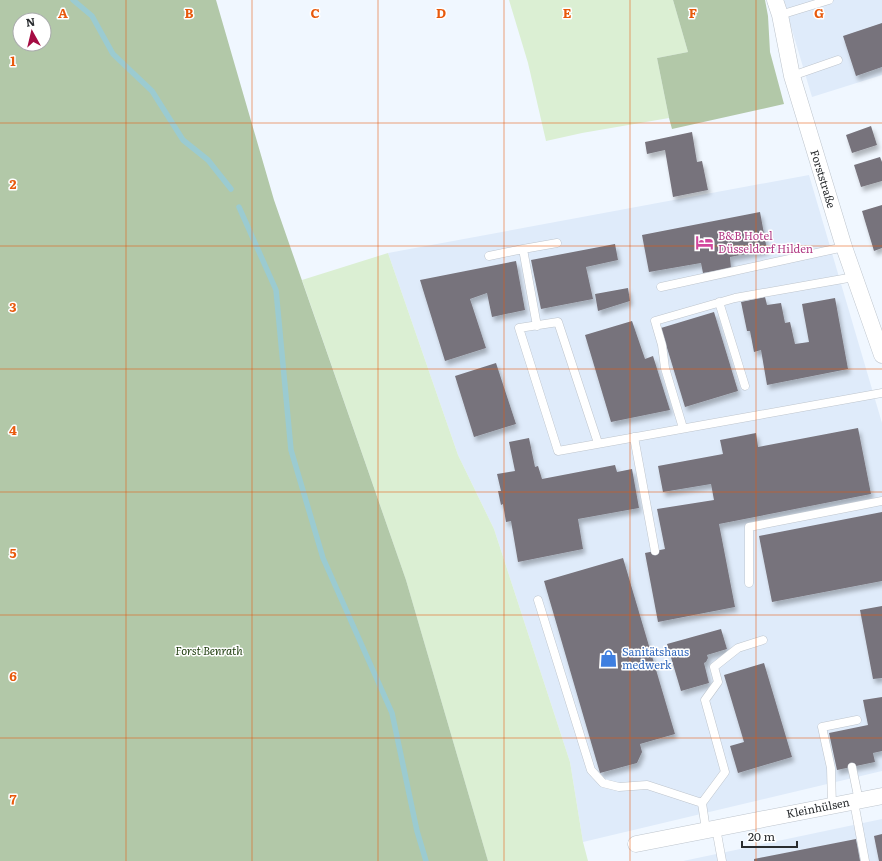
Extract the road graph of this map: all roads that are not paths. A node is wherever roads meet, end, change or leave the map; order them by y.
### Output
1 (828, 0) edge
2 (778, 8) edge
3 (838, 60) dead end
4 (792, 76) junction
5 (557, 243) dead end
6 (844, 247) junction
7 (523, 249) junction
8 (489, 256) dead end
9 (854, 277) junction
10 (661, 287) dead end
11 (719, 302) junction
12 (537, 326) junction
13 (881, 352) edge
14 (745, 386) dead end
15 (882, 393) edge
16 (683, 428) junction
17 (634, 437) junction
18 (598, 444) junction
19 (882, 501) edge
20 (655, 551) dead end
21 (749, 583) dead end
22 (538, 600) dead end
23 (763, 640) dead end
24 (857, 720) dead end
25 (852, 766) dead end
26 (882, 796) edge
27 (856, 801) junction
28 (702, 802) junction
29 (832, 806) junction
30 (711, 829) junction
31 (636, 844) dead end
32 (722, 861) edge
33 (865, 861) edge

1 - 2 lane
2 - 4 street, Forststraße
3 - 4 lane
4 - 6 street, Forststraße
5 - 7 lane
6 - 9 street, Forststraße
6 - 10 lane
7 - 8 lane
7 - 12 lane
9 - 11 lane
9 - 13 street, Forststraße
11 - 14 lane
11 - 16 lane
12 - 18 lane
12 - 18 lane
15 - 16 lane
16 - 17 lane
17 - 18 lane
17 - 20 lane
19 - 21 lane
22 - 28 lane
23 - 28 lane
24 - 29 lane
25 - 27 lane
26 - 27 street, Kleinhülsen
27 - 29 street, Kleinhülsen
27 - 33 lane
28 - 30 lane
29 - 30 street, Kleinhülsen
30 - 31 street, Kleinhülsen
30 - 32 lane

